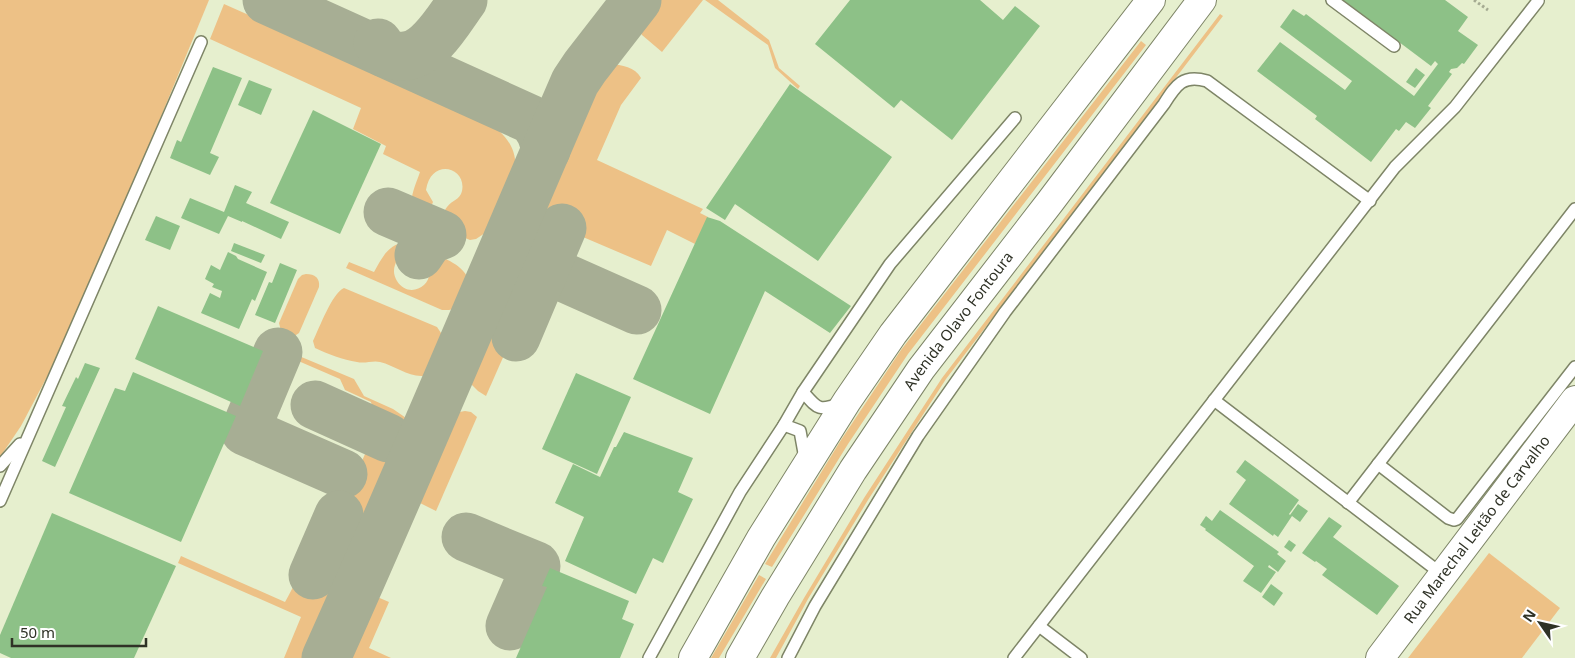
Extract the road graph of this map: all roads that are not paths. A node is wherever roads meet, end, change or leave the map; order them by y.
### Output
1 (1151, 0) edge
2 (1332, 0) edge
3 (1538, 0) edge
4 (1198, 3) edge
5 (201, 42) dead end
6 (1394, 46) dead end
7 (1014, 118) dead end
8 (1370, 201) junction
9 (1575, 209) edge
10 (1575, 366) edge
11 (803, 392) junction
12 (1214, 400) junction
13 (1575, 400) edge
14 (847, 402) junction
15 (784, 425) junction
16 (28, 435) junction
17 (1378, 464) junction
18 (0, 466) edge
19 (803, 470) junction
20 (0, 501) edge
21 (1348, 503) junction
22 (1442, 575) junction
23 (1039, 626) junction
24 (649, 658) edge
25 (692, 658) edge
26 (740, 658) edge
27 (788, 658) edge
28 (1014, 658) edge
29 (1081, 658) edge
30 (1380, 658) edge

1 - 14 main road
2 - 6 lane
3 - 8 lane
4 - 26 main road, Avenida Olavo Fontoura
5 - 16 lane
7 - 11 lane
8 - 12 lane
8 - 27 lane
9 - 17 lane
10 - 17 lane
11 - 14 lane
11 - 15 lane
12 - 21 lane
12 - 23 lane
13 - 22 main road, Rua Marechal Leitão de Carvalho
14 - 19 main road
15 - 19 lane
15 - 24 lane
16 - 18 lane
16 - 20 lane
17 - 21 lane
19 - 25 main road
21 - 22 lane
22 - 30 main road, Rua Marechal Leitão de Carvalho
23 - 28 lane
23 - 29 lane

